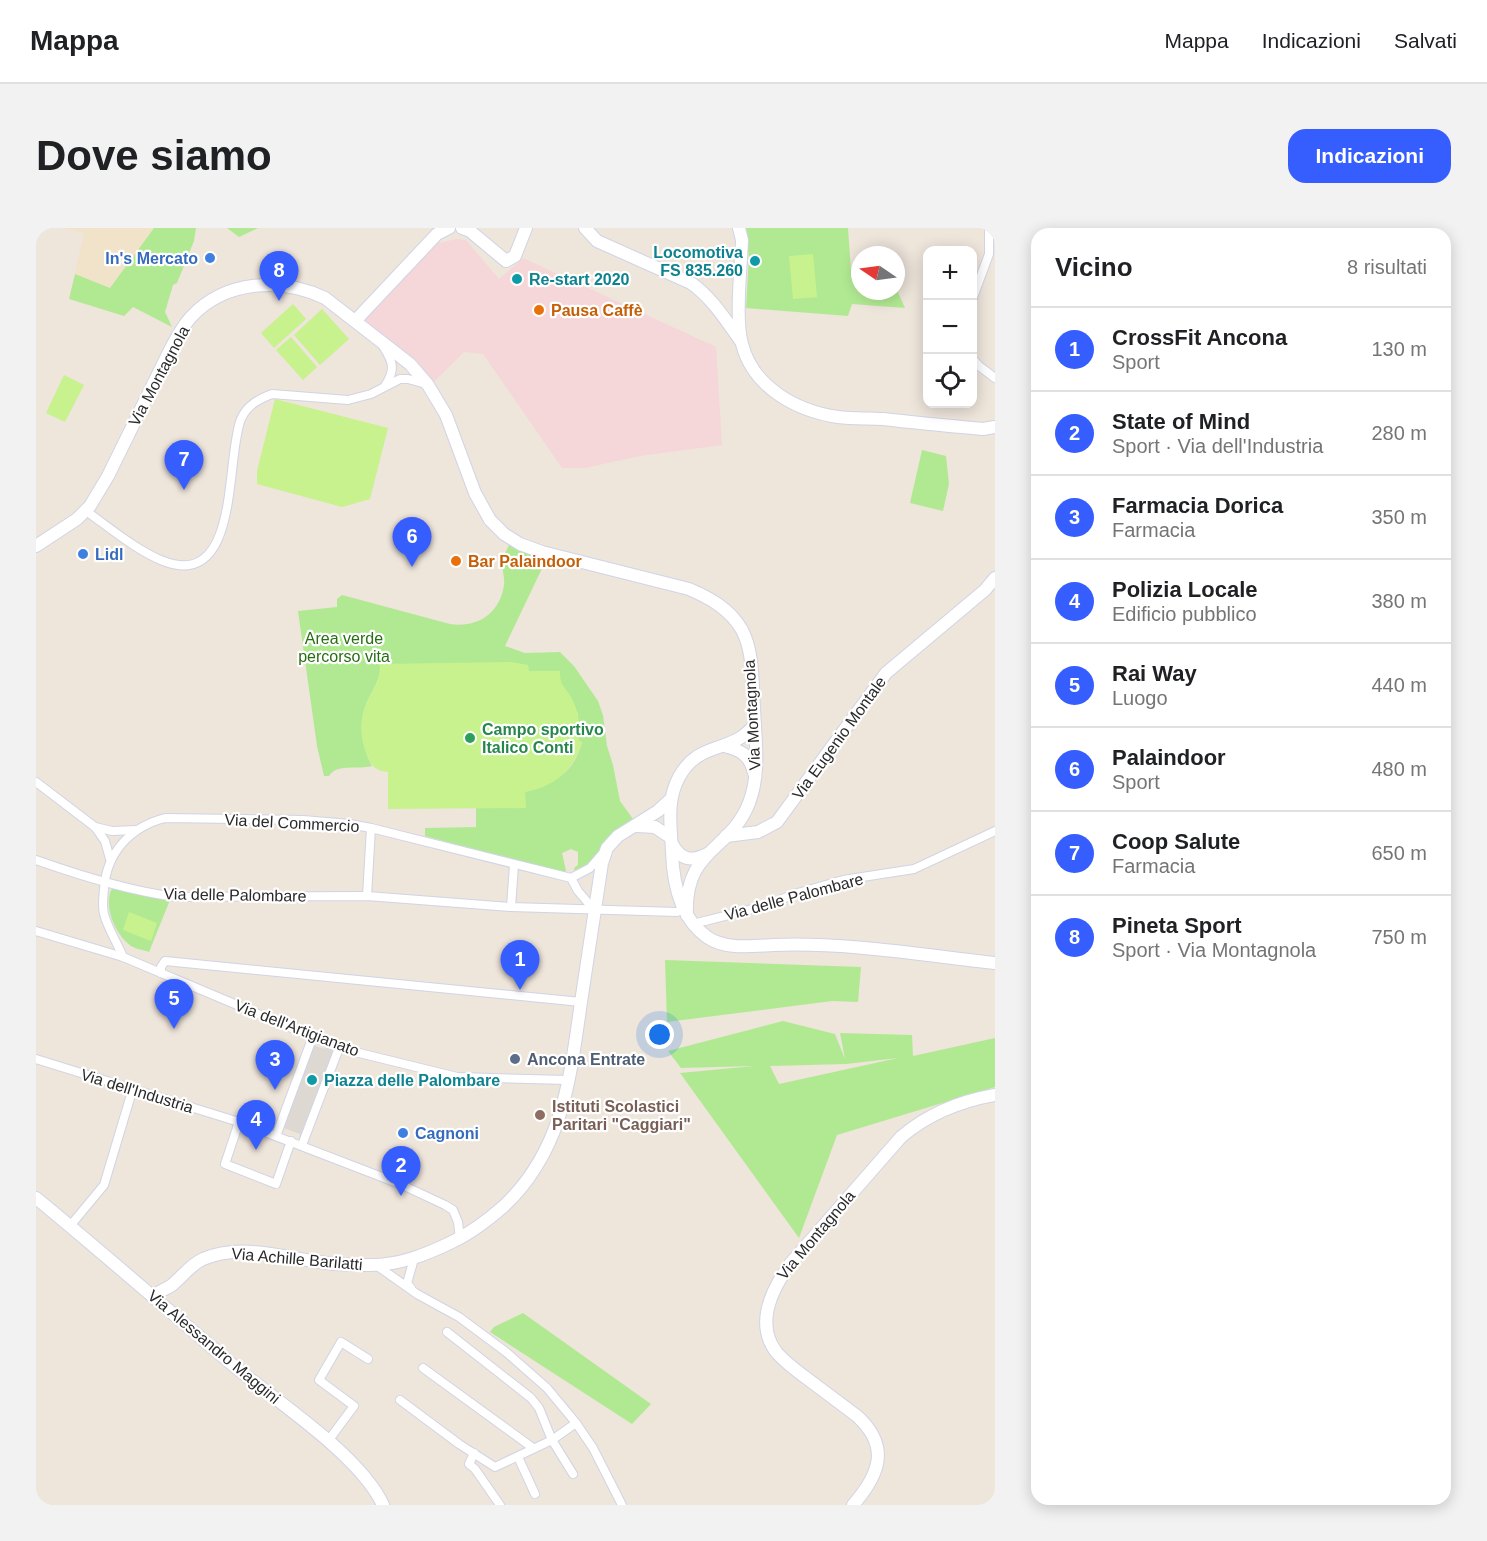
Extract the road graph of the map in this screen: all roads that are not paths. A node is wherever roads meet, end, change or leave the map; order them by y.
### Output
1 (449, 228) edge
2 (462, 228) edge
3 (526, 228) edge
4 (585, 228) edge
5 (739, 228) edge
6 (989, 228) edge
7 (977, 286) edge
8 (740, 304) junction
9 (722, 311) junction
10 (356, 320) junction
11 (739, 323) junction
12 (379, 340) junction
13 (742, 344) junction
14 (410, 364) junction
15 (977, 364) edge
16 (396, 377) junction
17 (995, 378) edge
18 (428, 385) junction
19 (995, 428) edge
20 (86, 511) junction
21 (36, 546) edge
22 (995, 578) edge
23 (755, 724) junction
24 (724, 746) junction
25 (755, 776) junction
26 (36, 782) edge
27 (671, 799) junction
28 (745, 811) junction
29 (637, 826) junction
30 (95, 827) junction
31 (371, 828) junction
32 (766, 828) junction
33 (136, 830) junction
34 (112, 831) junction
35 (995, 831) edge
36 (726, 836) junction
37 (671, 840) junction
38 (105, 841) junction
39 (120, 844) junction
40 (608, 848) junction
41 (707, 854) junction
42 (110, 859) junction
43 (36, 860) edge
44 (514, 866) junction
45 (571, 878) junction
46 (104, 881) junction
47 (578, 891) junction
48 (367, 896) junction
49 (511, 907) junction
50 (579, 910) junction
51 (595, 911) junction
52 (686, 917) junction
53 (36, 931) edge
54 (123, 957) junction
55 (995, 963) edge
56 (161, 974) junction
57 (581, 1002) junction
58 (312, 1036) junction
59 (339, 1048) junction
60 (36, 1059) edge
61 (568, 1080) junction
62 (133, 1088) junction
63 (995, 1095) edge
64 (239, 1122) junction
65 (276, 1136) junction
66 (291, 1141) junction
67 (302, 1145) junction
68 (36, 1198) edge
69 (70, 1226) junction
70 (460, 1239) junction
71 (414, 1259) junction
72 (394, 1263) junction
73 (375, 1265) junction
74 (172, 1284) junction
75 (406, 1284) junction
76 (153, 1296) junction
77 (163, 1305) junction
78 (447, 1332) dead end
79 (368, 1359) dead end
80 (423, 1368) dead end
81 (400, 1400) dead end
82 (576, 1423) junction
83 (552, 1440) junction
84 (328, 1441) junction
85 (538, 1446) junction
86 (474, 1454) junction
87 (518, 1457) junction
88 (482, 1460) junction
89 (475, 1469) junction
90 (573, 1474) dead end
91 (535, 1494) dead end
92 (383, 1505) edge
93 (500, 1505) edge
94 (622, 1505) edge
95 (853, 1505) edge

1 - 10 main road
2 - 3 main road
4 - 9 main road
5 - 8 main road
6 - 7 street
8 - 9 main road
8 - 11 main road
9 - 11 main road
9 - 13 main road
10 - 12 main road, Via Montagnola
10 - 20 main road, Via Montagnola
11 - 13 main road
12 - 14 main road, Via Montagnola
12 - 16 street
13 - 19 main road
14 - 16 street
14 - 18 main road, Via Montagnola
15 - 17 street
16 - 18 street
16 - 20 street
18 - 23 main road, Via Montagnola
20 - 21 main road, Via Montagnola
22 - 32 main road, Via Eugenio Montale
23 - 24 main road
23 - 25 main road, Via Montagnola
24 - 25 main road
24 - 27 main road
25 - 28 main road, Via Montagnola
26 - 30 street
27 - 29 main road
27 - 37 main road
28 - 32 main road
28 - 36 main road, Via Montagnola
29 - 37 main road
29 - 40 main road
30 - 34 street
30 - 38 street
31 - 33 street, Via del Commercio
31 - 44 street, Via del Commercio
31 - 48 street
32 - 36 main road, Via Eugenio Montale
33 - 34 street
33 - 39 street, Via del Commercio
34 - 39 street
35 - 52 street, Via delle Palombare
36 - 41 main road, Via Montagnola
37 - 41 main road
37 - 52 main road
38 - 39 street
38 - 42 street
39 - 42 street, Via del Commercio
40 - 45 street
40 - 51 main road, Via Achille Barilatti
41 - 52 main road, Via Montagnola
42 - 46 street, Via del Commercio
43 - 46 street, Via delle Palombare
44 - 45 street, Via del Commercio
44 - 49 street
45 - 47 street
46 - 48 street, Via delle Palombare
46 - 54 street, Via del Commercio
47 - 50 street
47 - 51 street
48 - 49 street, Via delle Palombare
49 - 50 street, Via delle Palombare
50 - 51 street, Via delle Palombare
51 - 52 street, Via delle Palombare
51 - 57 main road, Via Achille Barilatti
52 - 55 main road
53 - 54 street, Via dell'Artigianato
54 - 56 street, Via dell'Artigianato
56 - 57 street
56 - 58 street, Via dell'Artigianato
57 - 61 main road, Via Achille Barilatti
58 - 59 street, Via dell'Artigianato
58 - 65 street
59 - 61 street, Via dell'Artigianato
59 - 67 street
60 - 62 street, Via dell'Industria
61 - 70 main road, Via Achille Barilatti
62 - 64 street, Via dell'Industria
62 - 69 street
63 - 95 main road, Via Montagnola
64 - 65 street, Via dell'Industria
64 - 66 street
65 - 66 street, Via dell'Industria
66 - 67 street, Via dell'Industria
67 - 70 street, Via dell'Industria
68 - 69 main road, Via Alessandro Maggini
69 - 76 main road, Via Alessandro Maggini
70 - 71 main road, Via Achille Barilatti
71 - 72 main road, Via Achille Barilatti
71 - 75 street
72 - 73 main road, Via Achille Barilatti
72 - 75 street
73 - 74 main road, Via Achille Barilatti
73 - 75 street
74 - 76 main road, Via Achille Barilatti
74 - 77 main road, Via Achille Barilatti
75 - 82 street
76 - 77 main road, Via Alessandro Maggini
77 - 84 main road, Via Alessandro Maggini
78 - 83 street
79 - 84 street
80 - 85 street
81 - 86 street
82 - 83 street
82 - 94 street
83 - 85 street
83 - 90 street
84 - 92 main road, Via Alessandro Maggini
85 - 87 street
86 - 88 street
86 - 89 street
87 - 88 street
87 - 91 street
88 - 89 street
89 - 93 street

